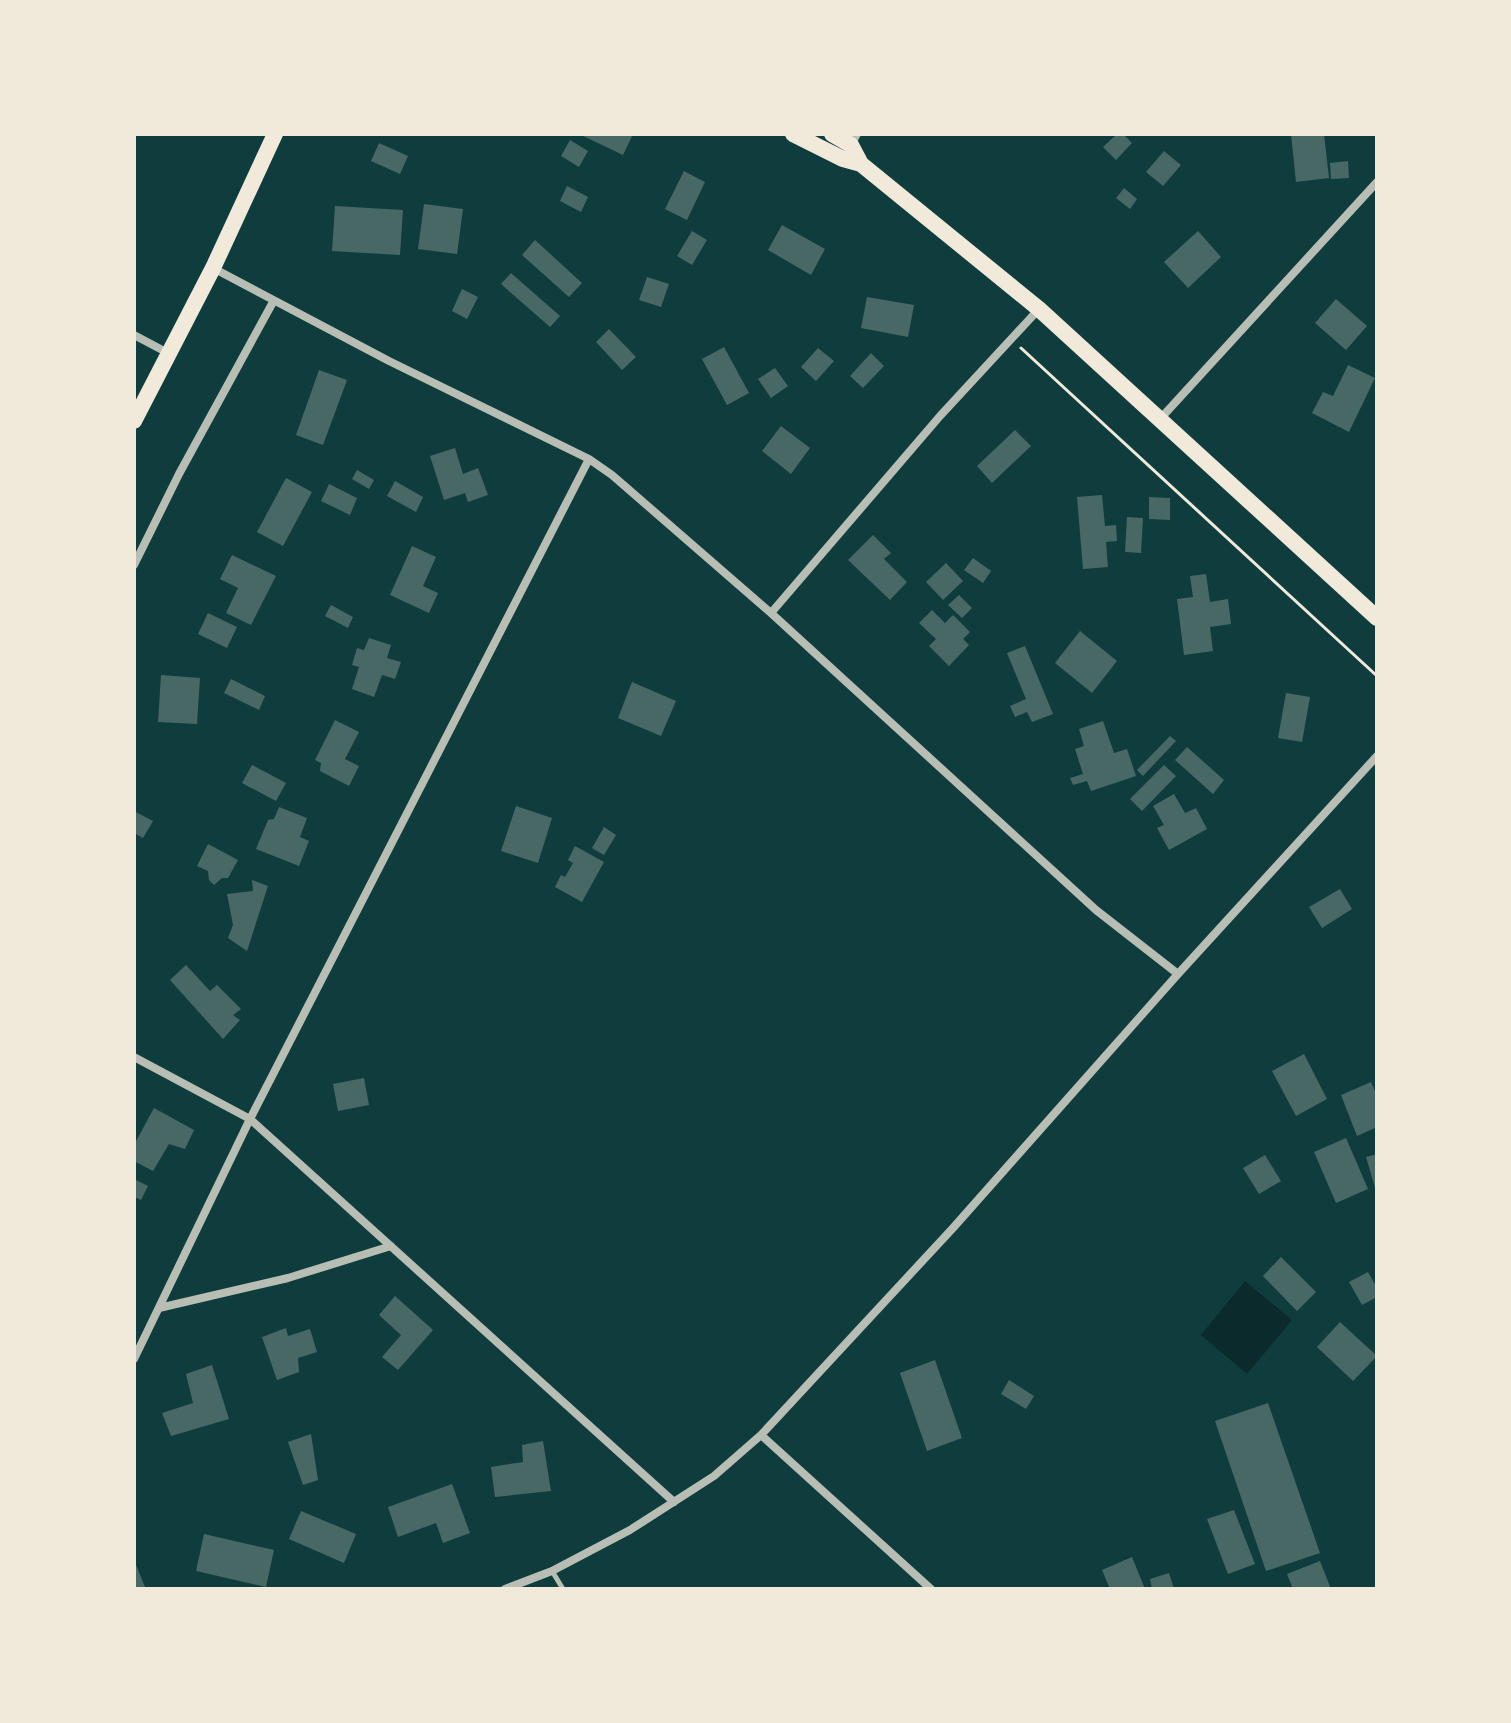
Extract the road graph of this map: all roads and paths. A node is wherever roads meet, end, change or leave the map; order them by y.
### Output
1 (275, 134) edge
2 (793, 134) edge
3 (832, 134) edge
4 (850, 146) edge
5 (1377, 182) edge
6 (213, 268) junction
7 (273, 302) junction
8 (1039, 309) junction
9 (134, 335) edge
10 (1012, 339) junction
11 (169, 353) junction
12 (1161, 418) junction
13 (134, 421) edge
14 (589, 459) junction
15 (134, 565) edge
16 (771, 613) junction
17 (1377, 618) edge
18 (1377, 676) edge
19 (1377, 756) edge
20 (1178, 974) junction
21 (134, 1057) edge
22 (250, 1119) junction
23 (391, 1246) junction
24 (159, 1308) junction
25 (134, 1359) edge
26 (761, 1435) junction
27 (674, 1502) junction
28 (552, 1571) junction
29 (505, 1589) edge
30 (563, 1589) edge
31 (931, 1589) edge

1 - 6 main road
2 - 4 main road
3 - 4 main road
4 - 8 main road
5 - 12 street
6 - 7 street
6 - 11 main road
7 - 14 street
7 - 15 street
8 - 10 street
8 - 12 main road
9 - 11 street
10 - 16 street
10 - 18 path
11 - 13 main road
12 - 17 main road
14 - 16 street
14 - 22 street
16 - 20 street
19 - 20 street
20 - 26 street
21 - 22 street
22 - 23 street
22 - 24 street
23 - 24 street
23 - 27 street
24 - 25 street
26 - 27 street
26 - 31 street
27 - 28 street
28 - 29 street
28 - 30 lane

